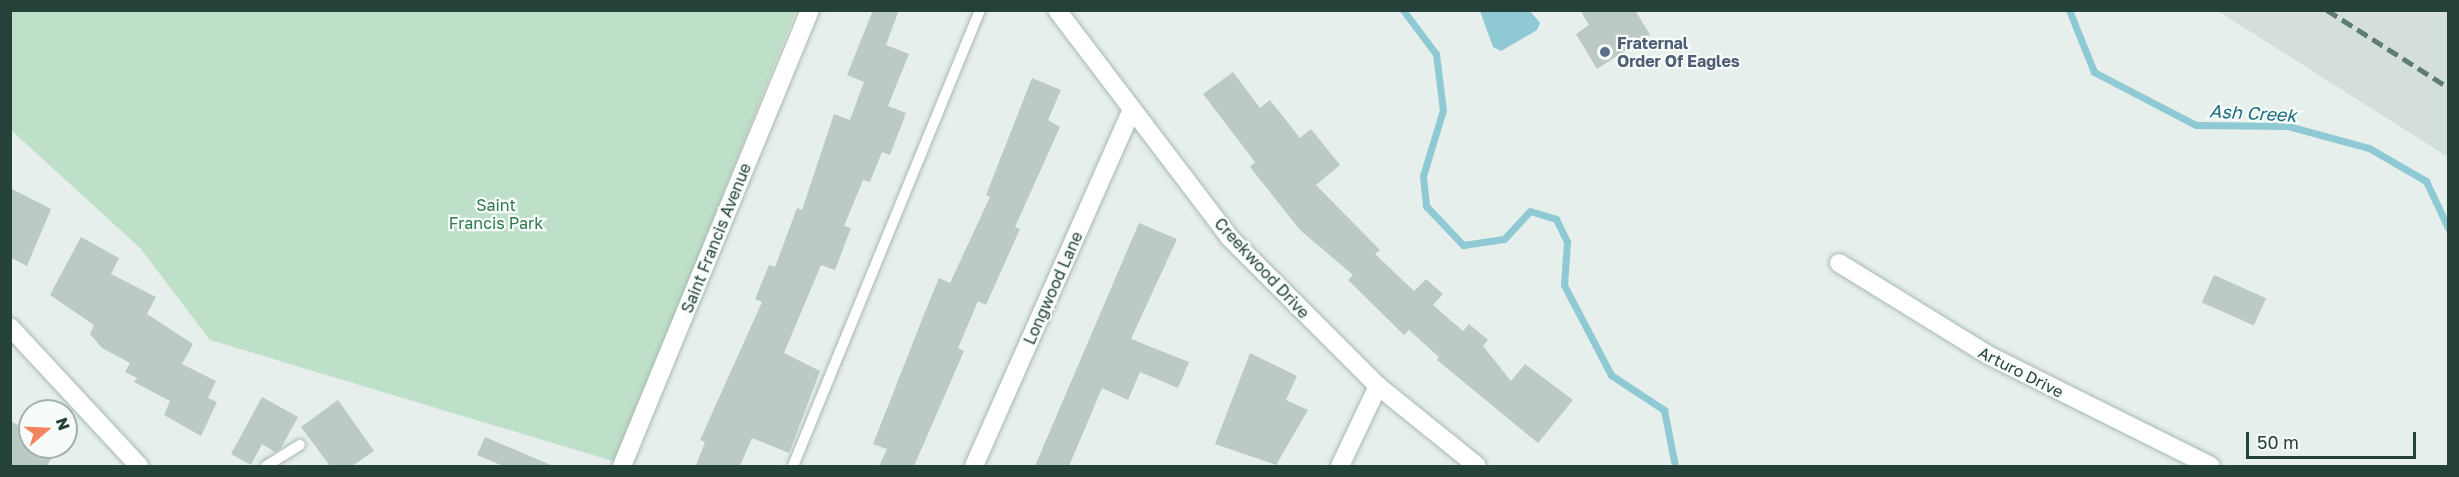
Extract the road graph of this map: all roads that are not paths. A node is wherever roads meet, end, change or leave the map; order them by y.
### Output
1 (810, 10) edge
2 (980, 10) edge
3 (1058, 10) edge
4 (1132, 110) junction
5 (1839, 263) dead end
6 (10, 327) edge
7 (1378, 386) junction
8 (300, 445) dead end
9 (139, 466) edge
10 (266, 466) edge
11 (622, 466) edge
12 (792, 466) edge
13 (974, 466) edge
14 (1340, 466) edge
15 (1477, 466) edge
16 (2211, 466) edge

1 - 11 street, Saint Francis Avenue
2 - 12 lane
3 - 4 street, Creekwood Drive
4 - 7 street, Creekwood Drive
4 - 13 street, Longwood Lane
5 - 16 street, Arturo Drive
6 - 9 street
7 - 14 street
7 - 15 street, Creekwood Drive
8 - 10 lane

